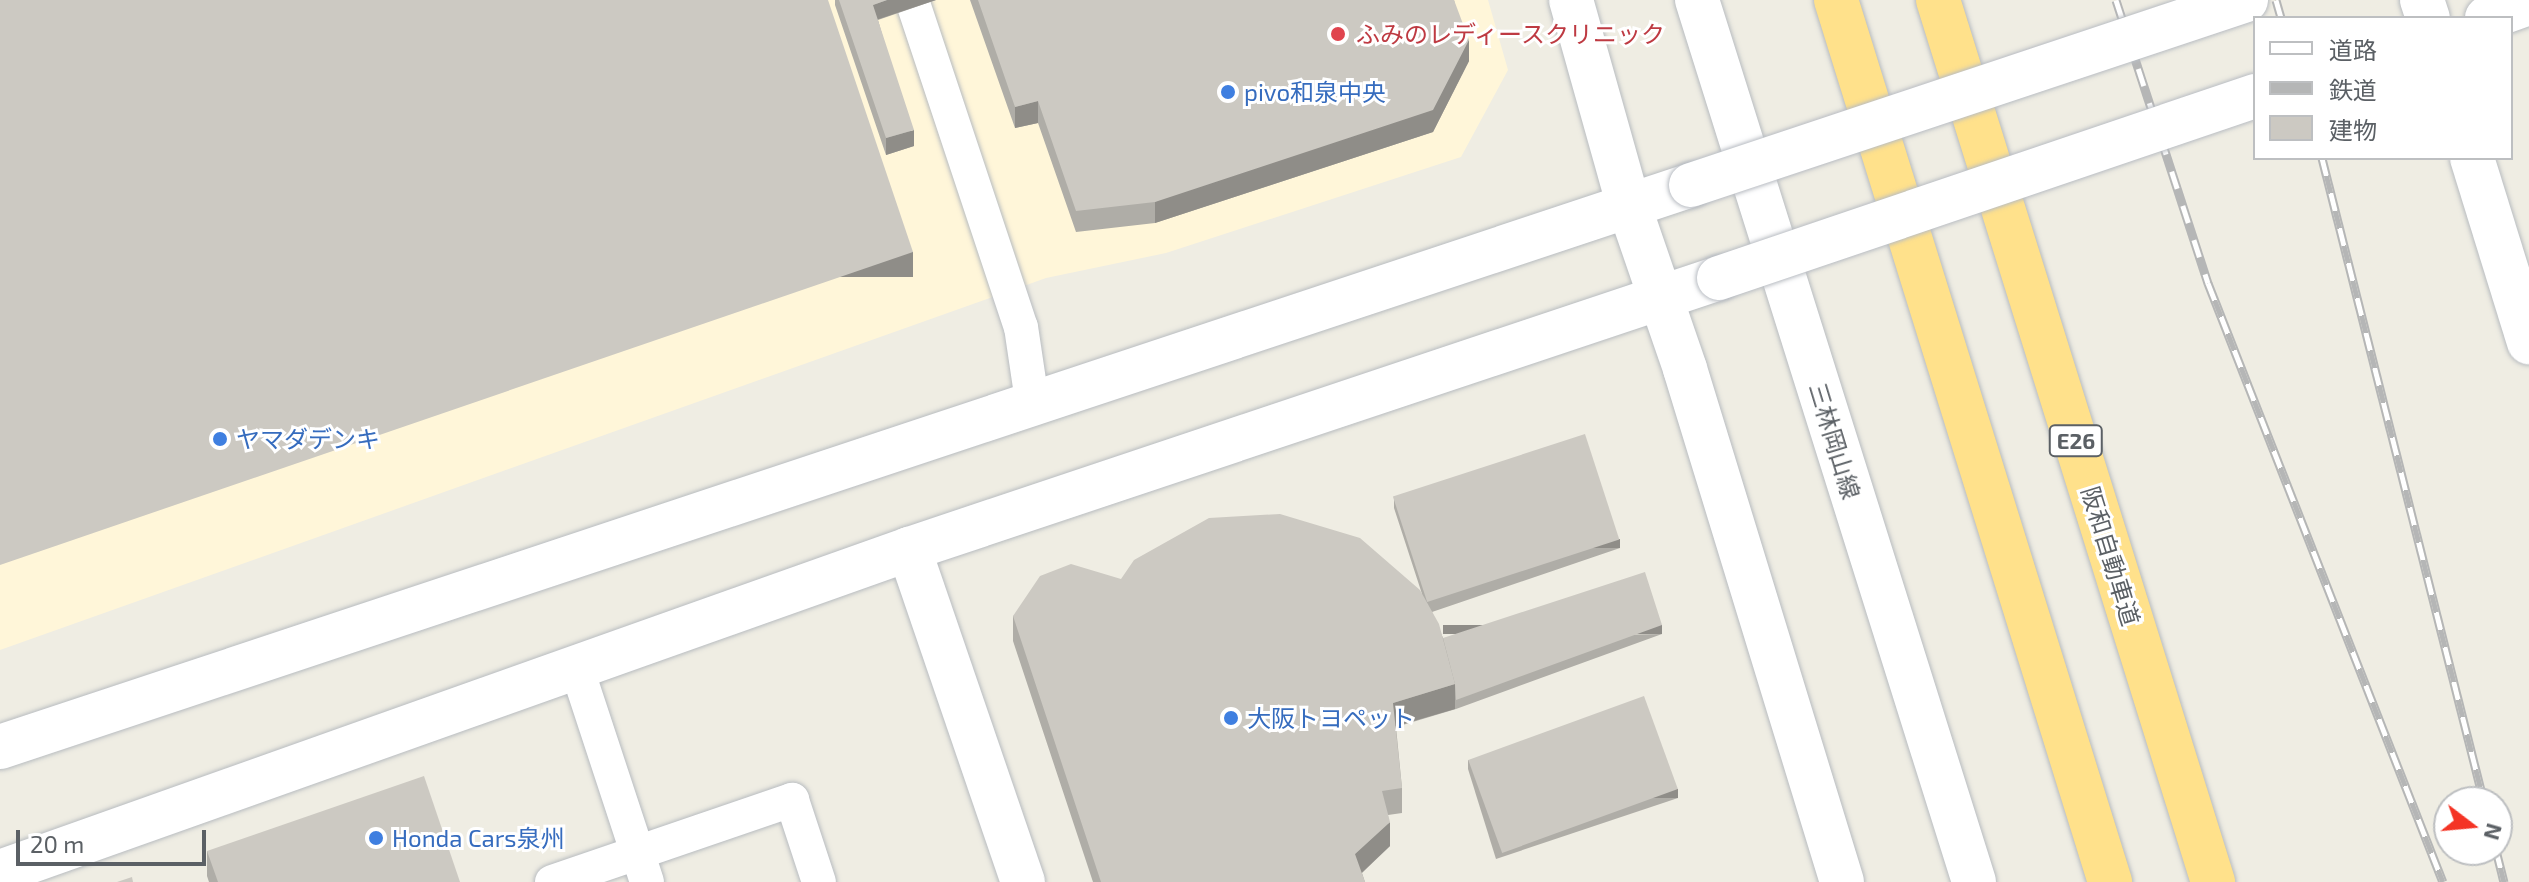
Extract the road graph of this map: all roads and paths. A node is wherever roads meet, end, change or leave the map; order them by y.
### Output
1 (912, 0) edge
2 (1571, 0) edge
3 (1697, 0) edge
4 (1836, 0) edge
5 (1938, 0) edge
6 (2246, 0) edge
7 (2529, 3) edge
8 (2493, 16) edge
9 (2253, 97) edge
10 (2473, 160) edge
11 (1629, 206) junction
12 (1661, 297) junction
13 (2529, 342) edge
14 (1032, 401) junction
15 (909, 549) junction
16 (576, 666) junction
17 (0, 747) edge
18 (641, 866) edge
19 (0, 872) edge
20 (552, 882) edge
21 (819, 882) edge
22 (1023, 882) edge
23 (1842, 882) edge
24 (1974, 882) edge
25 (2110, 882) edge
26 (2213, 882) edge

1 - 14 lane
2 - 11 street
3 - 24 street, 三林岡山線
4 - 25 highway
5 - 26 highway, 阪和自動車道 / E26
6 - 11 street, bridge
7 - 8 street
9 - 12 street, bridge
10 - 13 street
11 - 12 street
11 - 14 street
12 - 15 street
12 - 23 street
14 - 17 street
15 - 16 street
15 - 22 street
16 - 18 lane
16 - 19 street
18 - 20 lane
18 - 21 lane

